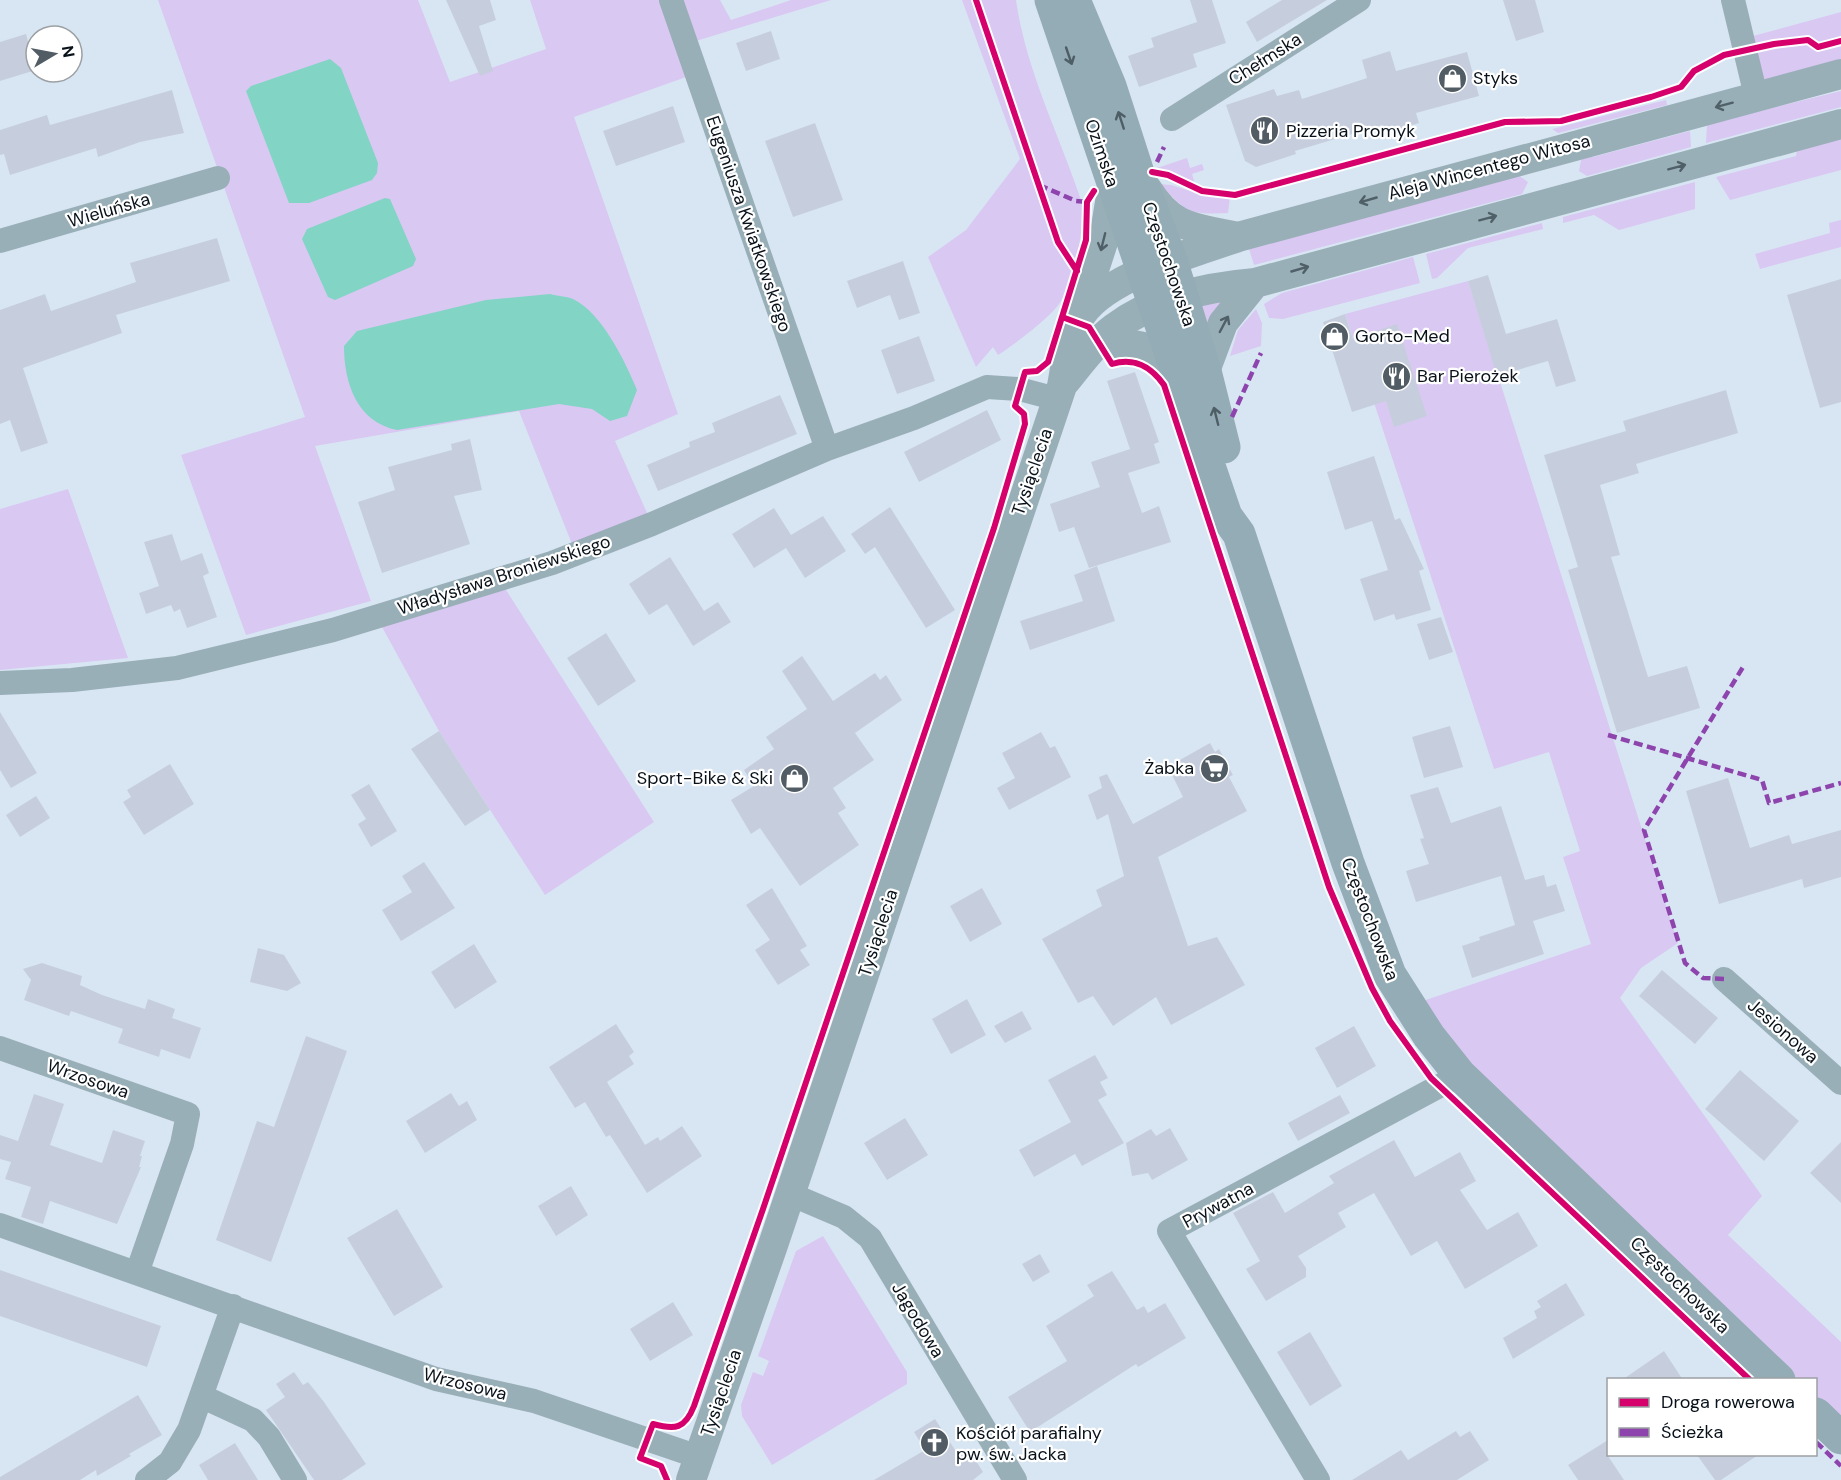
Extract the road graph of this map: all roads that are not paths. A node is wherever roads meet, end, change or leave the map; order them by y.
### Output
1 (671, 0) edge
2 (1051, 0) edge
3 (1074, 0) edge
4 (1359, 0) edge
5 (1732, 0) edge
6 (1841, 74) edge
7 (1756, 96) junction
8 (1172, 118) dead end
9 (1841, 124) edge
10 (1543, 153) junction
11 (218, 178) dead end
12 (1126, 180) junction
13 (1557, 200) junction
14 (1238, 237) junction
15 (0, 242) edge
16 (1156, 267) junction
17 (1255, 283) junction
18 (1169, 301) junction
19 (1077, 322) junction
20 (1100, 343) junction
21 (1192, 374) junction
22 (1060, 392) junction
23 (827, 449) junction
24 (0, 683) edge
25 (1724, 979) dead end
26 (0, 1048) edge
27 (1460, 1075) junction
28 (1841, 1083) edge
29 (790, 1194) junction
30 (0, 1225) edge
31 (137, 1273) junction
32 (233, 1306) junction
33 (1777, 1378) edge
34 (201, 1396) junction
35 (1817, 1416) edge
36 (1841, 1438) edge
37 (695, 1468) edge
38 (147, 1480) edge
39 (295, 1480) edge
40 (1015, 1480) edge
41 (1318, 1480) edge

1 - 23 street, Eugeniusza Kwiatkowskiego
2 -> 12 main road, Ozimska
12 -> 3 main road
4 - 8 street, Chełmska
5 - 7 street
6 - 7 street, Aleja Wincentego Witosa
7 -> 10 street, Aleja Wincentego Witosa
13 -> 9 street
10 - 13 street
10 -> 14 street, Aleja Wincentego Witosa
11 - 15 street, Wieluńska
12 - 14 street
12 - 16 main road, Ozimska
12 -> 19 street
17 -> 13 street
14 - 16 street, Aleja Wincentego Witosa
16 - 18 main road, Ozimska
16 - 19 street, Tysiąclecia
17 - 18 street
21 -> 17 street
18 - 20 street, Tysiąclecia
18 - 21 main road, Częstochowska
19 - 22 street, Tysiąclecia
20 - 21 street
20 - 22 street, Tysiąclecia
21 - 27 main road, Częstochowska
22 - 23 street, Władysława Broniewskiego
22 - 29 street, Tysiąclecia
23 - 24 street, Władysława Broniewskiego
25 - 28 street, Jesionowa
26 - 31 street, Wrzosowa
27 - 33 main road, Częstochowska
27 - 41 street, Prywatna
29 - 37 street, Tysiąclecia
29 - 40 street, Jagodowa
30 - 31 street, Wrzosowa
31 - 32 street, Wrzosowa
32 - 34 street
32 - 37 street, Wrzosowa
34 - 38 street
34 - 39 street
35 - 36 main road

